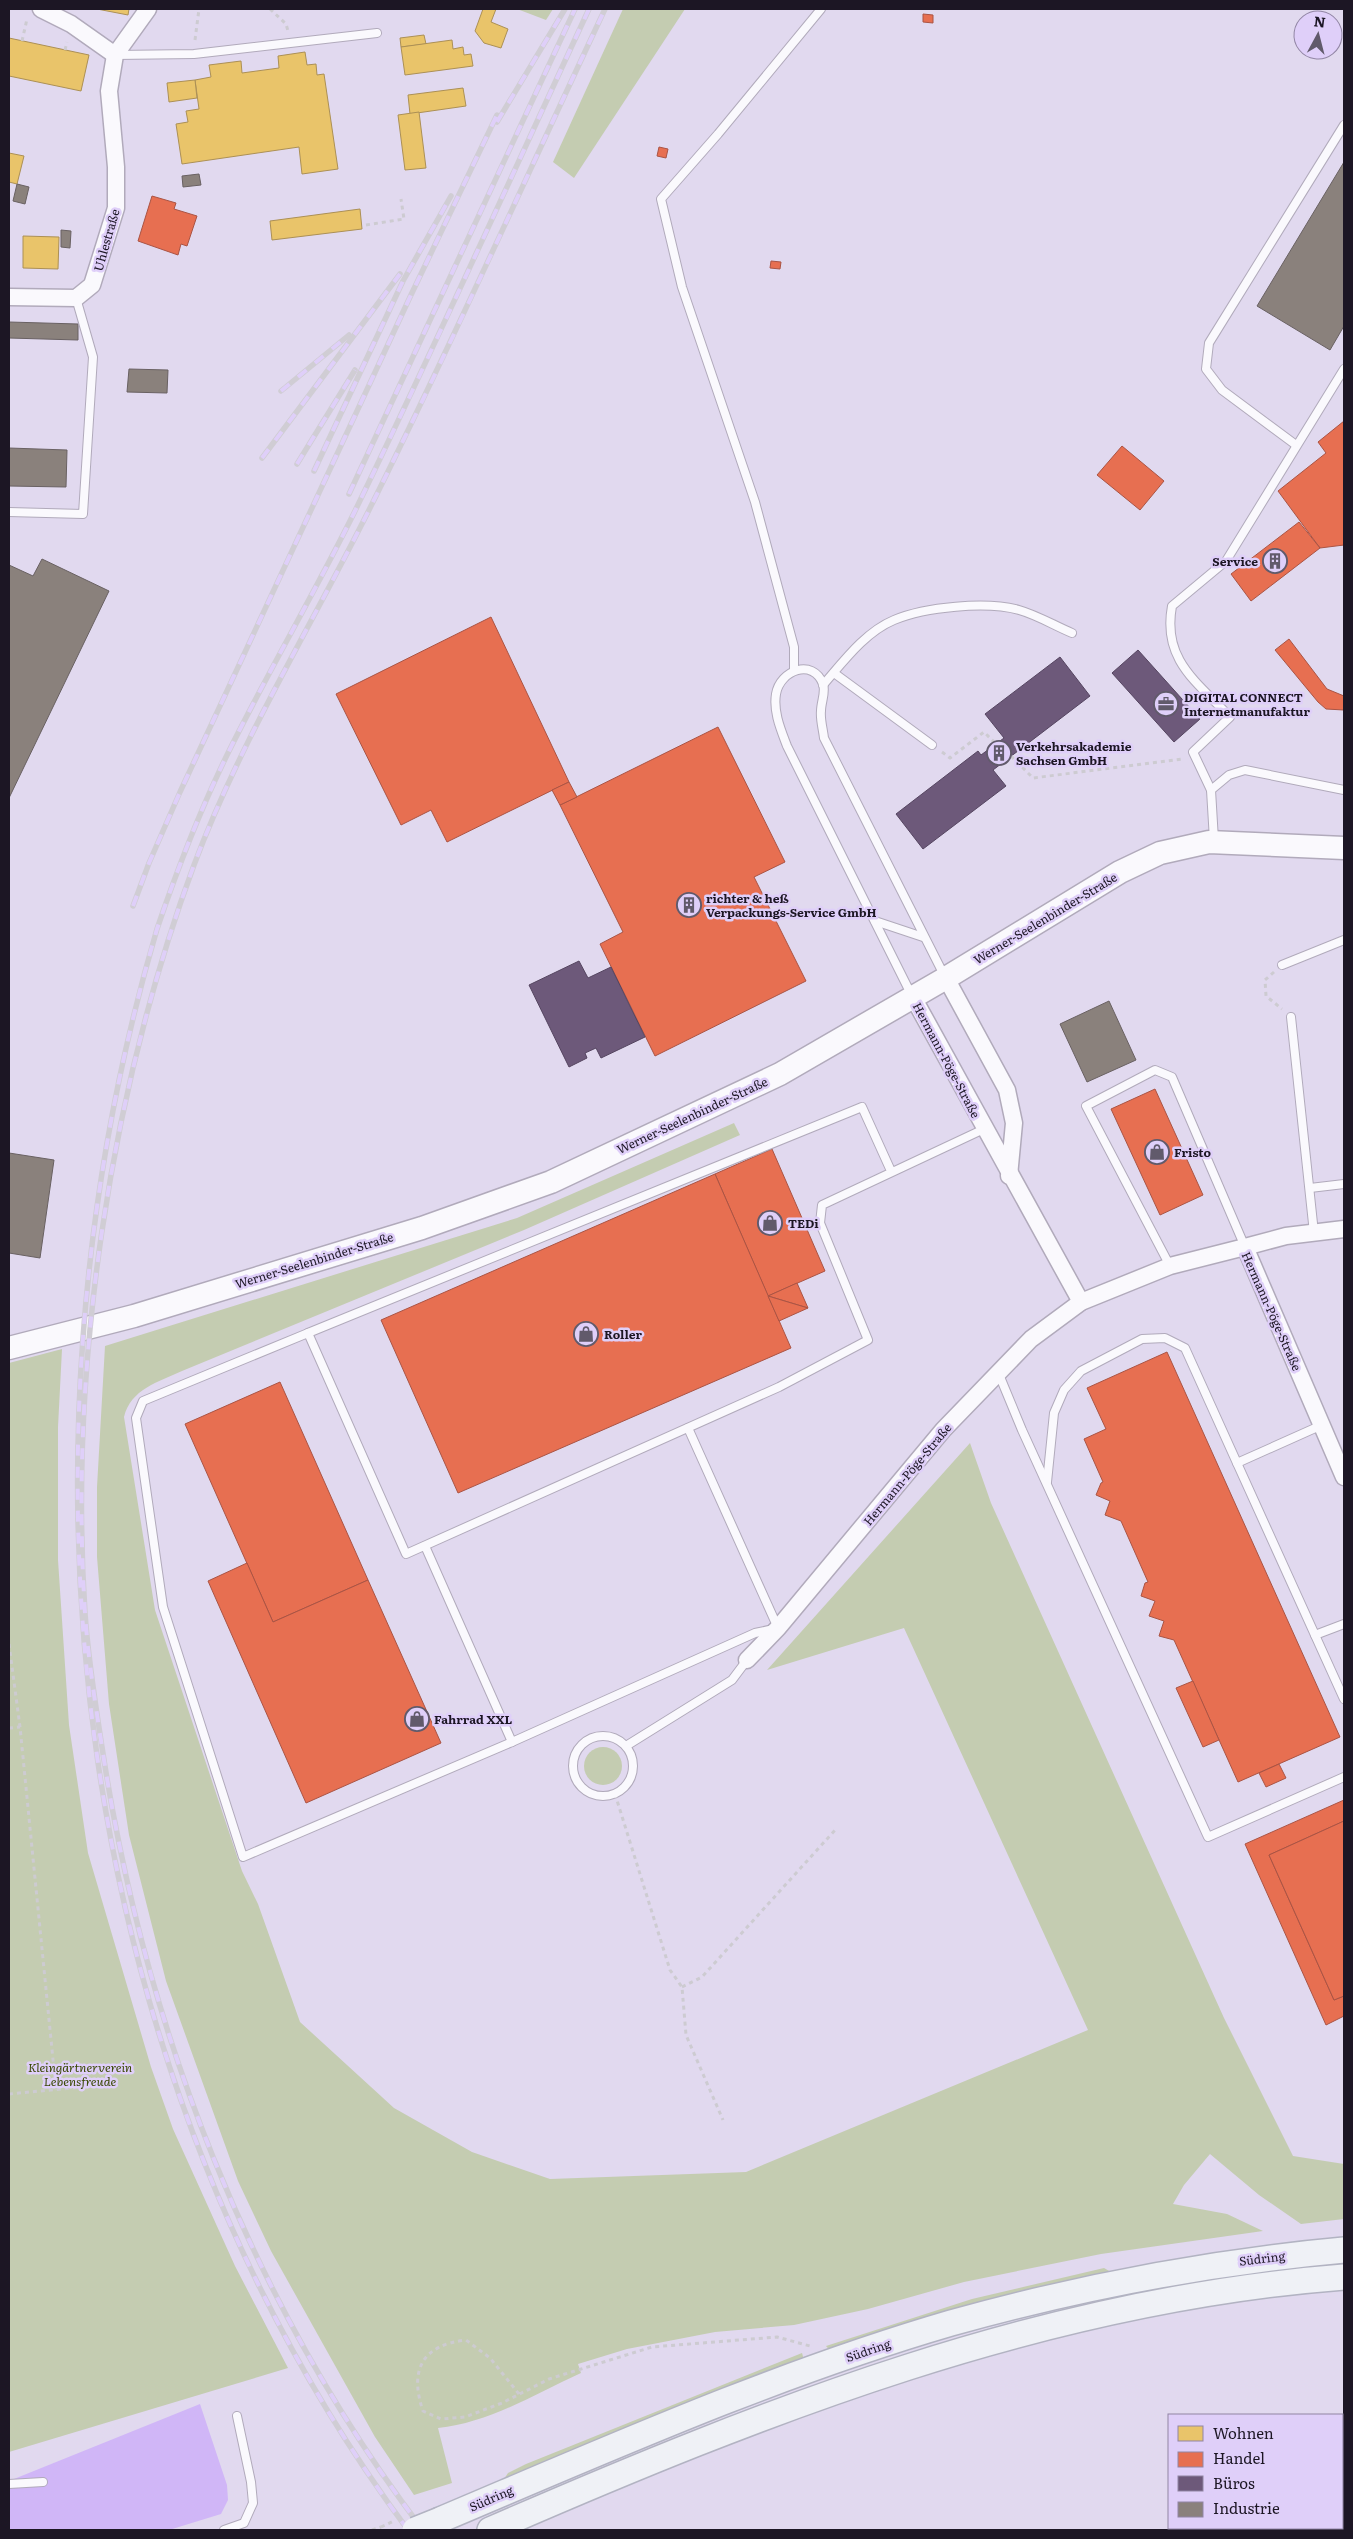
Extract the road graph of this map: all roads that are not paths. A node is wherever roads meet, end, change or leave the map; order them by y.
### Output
1 (148, 9) edge
2 (821, 9) edge
3 (34, 13) edge
4 (377, 33) dead end
5 (115, 55) junction
6 (1344, 125) edge
7 (9, 297) edge
8 (76, 298) junction
9 (1344, 368) edge
10 (1296, 445) junction
11 (9, 512) edge
12 (1072, 634) dead end
13 (794, 670) junction
14 (834, 673) junction
15 (823, 684) junction
16 (932, 745) road end
17 (1211, 790) junction
18 (1344, 790) edge
19 (1214, 842) junction
20 (1344, 848) edge
21 (875, 921) junction
22 (923, 937) junction
23 (1344, 940) edge
24 (1282, 965) road end
25 (946, 978) junction
26 (913, 997) junction
27 (1291, 1017) road end
28 (984, 1129) junction
29 (892, 1171) junction
30 (1010, 1176) junction
31 (1344, 1184) edge
32 (1310, 1188) junction
33 (1344, 1230) edge
34 (1314, 1233) junction
35 (1246, 1247) junction
36 (1170, 1266) junction
37 (1081, 1302) junction
38 (308, 1333) junction
39 (9, 1348) edge
40 (998, 1372) junction
41 (1322, 1425) junction
42 (688, 1428) junction
43 (1237, 1463) junction
44 (1344, 1477) edge
45 (1047, 1484) junction
46 (425, 1546) junction
47 (1344, 1624) edge
48 (778, 1628) junction
49 (1315, 1635) junction
50 (747, 1660) joint
51 (1344, 1699) edge
52 (512, 1742) junction
53 (626, 1746) junction
54 (1344, 1777) edge
55 (1344, 2250) edge
56 (1333, 2278) edge
57 (237, 2416) dead end
58 (43, 2482) dead end
59 (9, 2484) edge
60 (224, 2530) edge
61 (415, 2530) edge
62 (490, 2530) edge

1 - 5 street
2 - 13 lane
3 - 5 street
4 - 5 lane
5 - 8 street, Uhlestraße
6 - 10 lane
7 - 8 street
8 - 11 lane
9 - 10 lane
10 - 17 lane
12 - 14 lane
13 - 15 lane
13 - 21 lane
14 - 15 lane
14 - 16 lane
15 - 22 lane
17 - 18 lane
17 - 19 lane
19 - 20 main road, Werner-Seelenbinder-Straße
19 - 25 main road, Werner-Seelenbinder-Straße
21 - 22 lane
21 - 26 lane
22 - 25 lane
23 - 24 lane
25 - 26 main road, Werner-Seelenbinder-Straße
25 - 30 street
26 - 28 street, Hermann-Pöge-Straße
26 - 39 main road, Werner-Seelenbinder-Straße
27 - 32 lane
28 - 29 lane
28 - 30 street, Hermann-Pöge-Straße
29 - 38 lane
29 - 42 lane
30 - 37 street, Hermann-Pöge-Straße
31 - 32 lane
32 - 34 lane
33 - 34 street
34 - 35 street
35 - 36 street, Hermann-Pöge-Straße
35 - 36 lane
35 - 41 street, Hermann-Pöge-Straße
36 - 37 street, Hermann-Pöge-Straße
37 - 40 street, Hermann-Pöge-Straße
38 - 46 lane
38 - 52 lane
40 - 45 lane
40 - 48 street, Hermann-Pöge-Straße
41 - 43 lane
41 - 44 street, Hermann-Pöge-Straße
42 - 46 lane
42 - 48 lane
43 - 45 lane
43 - 49 lane
45 - 54 lane
46 - 52 lane
47 - 49 lane
48 - 50 street, Hermann-Pöge-Straße
48 - 52 lane
49 - 51 lane
50 - 53 lane
53 - 53 lane
55 - 61 main road, Südring, bridge
56 - 62 main road
57 - 60 lane
58 - 59 lane

